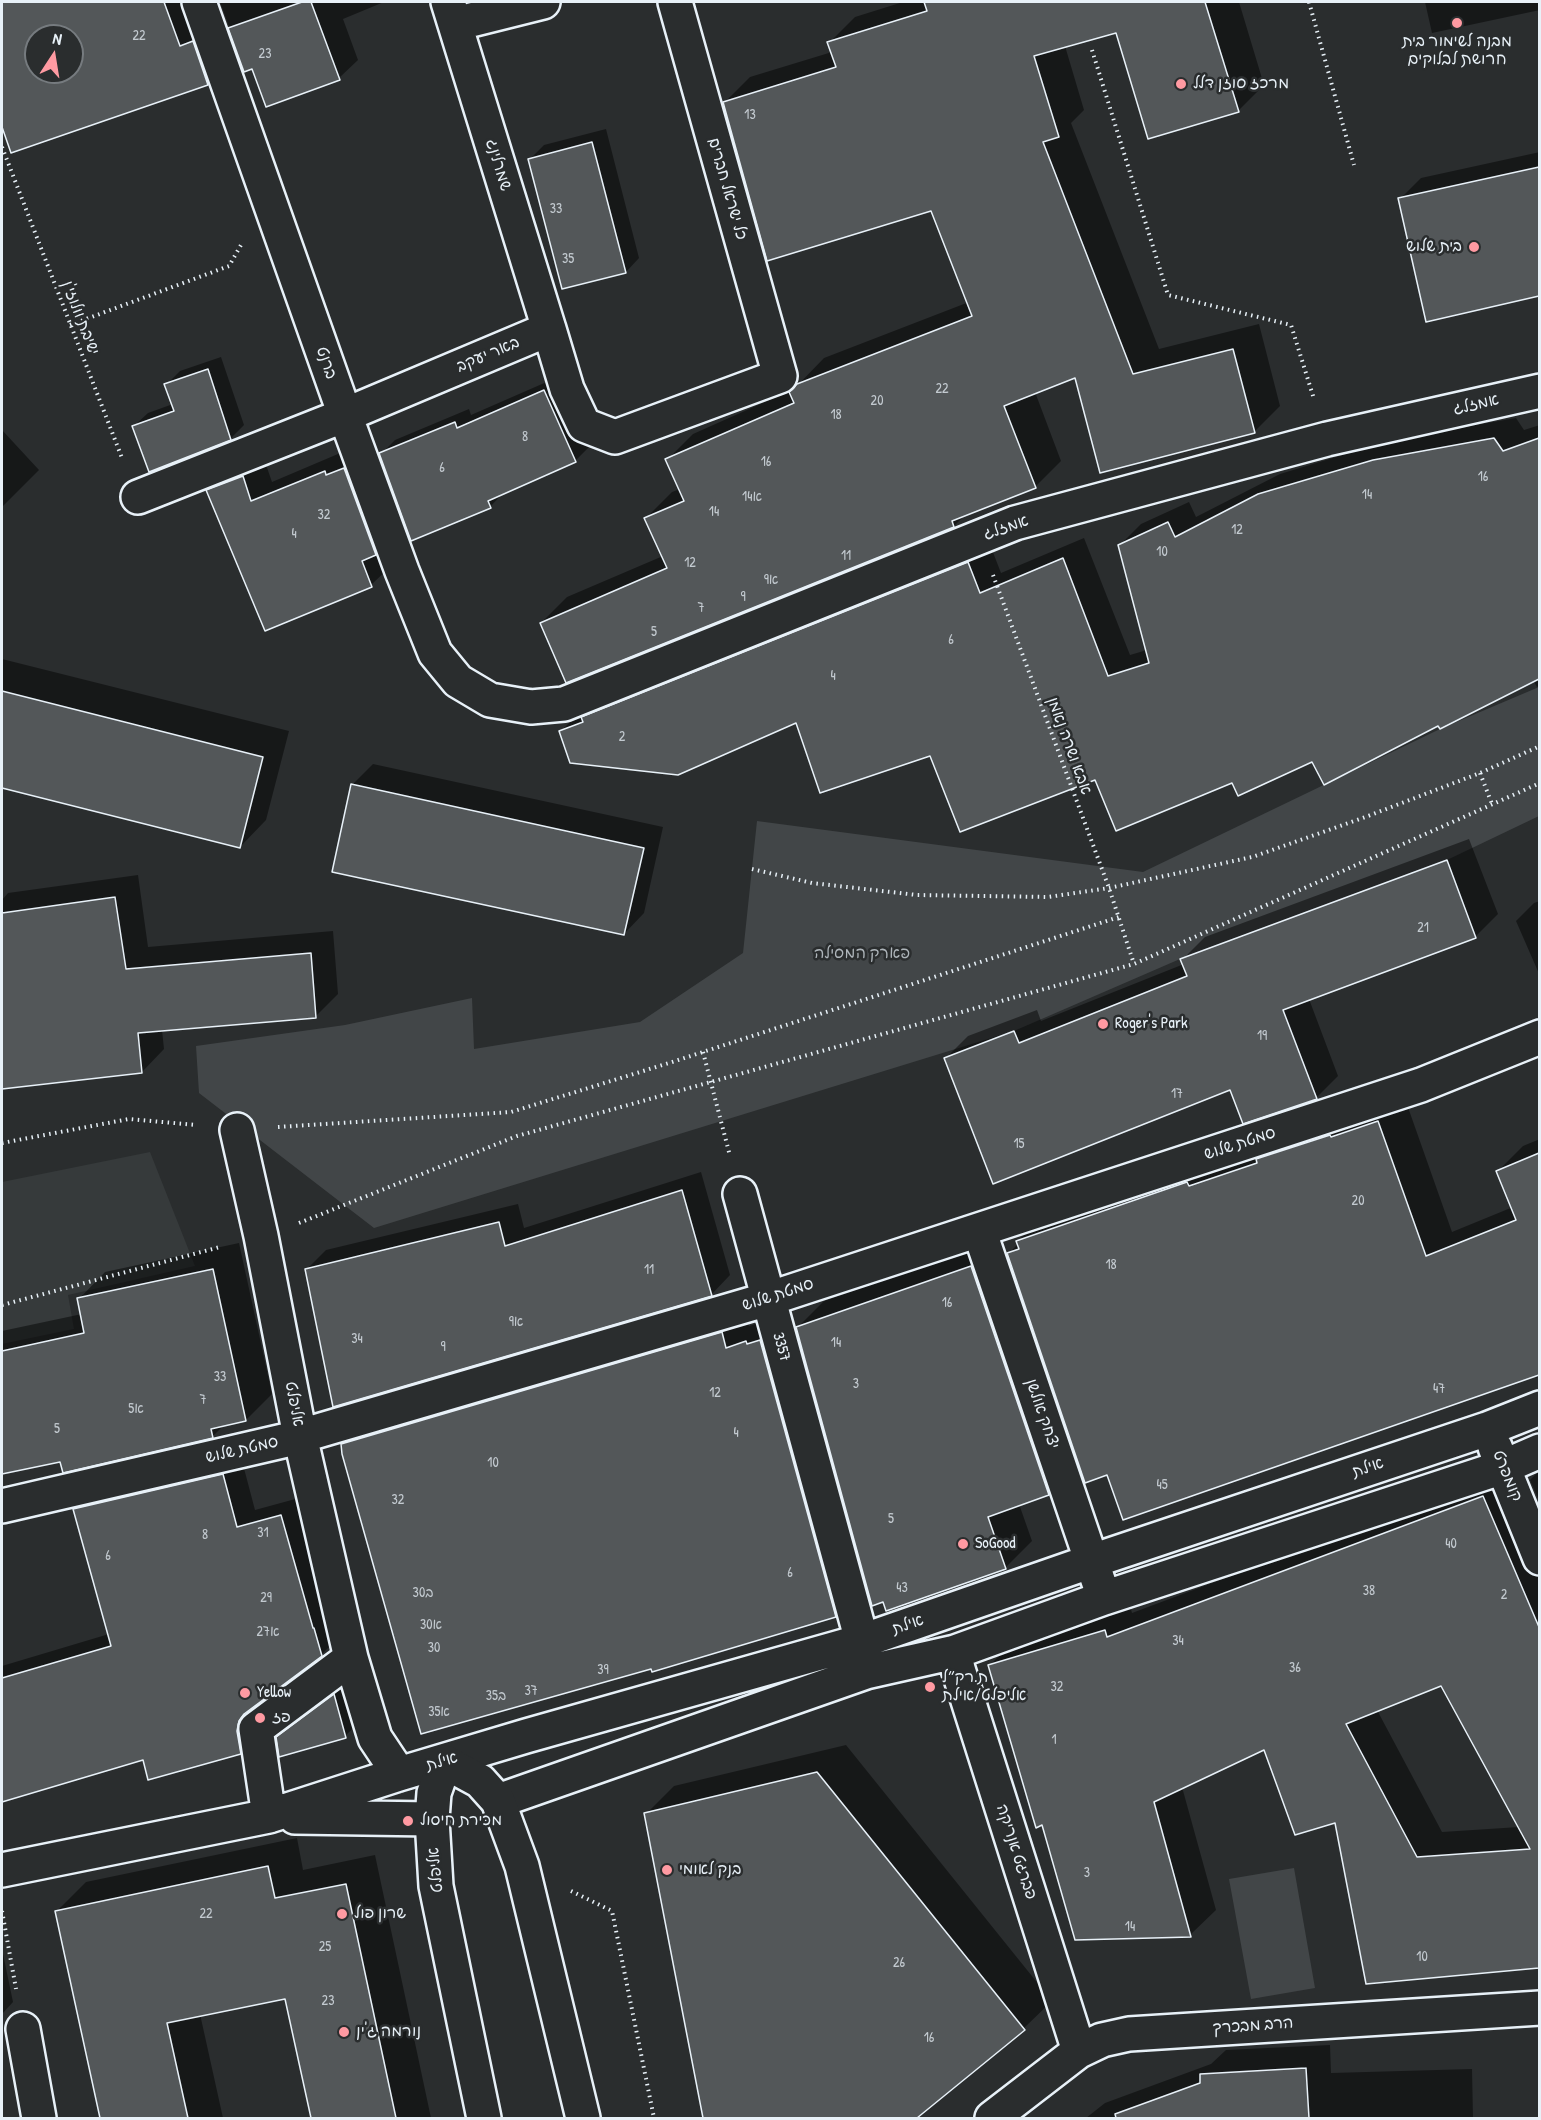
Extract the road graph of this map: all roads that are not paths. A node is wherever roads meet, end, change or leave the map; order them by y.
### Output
1 (199, 2) edge
2 (543, 2) edge
3 (675, 2) edge
4 (452, 13) edge
5 (549, 329) junction
6 (1539, 391) edge
7 (345, 415) junction
8 (138, 497) road end
9 (490, 700) joint
10 (1539, 1037) edge
11 (237, 1130) road end
12 (740, 1194) road end
13 (979, 1230) junction
14 (768, 1299) junction
15 (1539, 1408) edge
16 (1487, 1429) junction
17 (300, 1436) junction
18 (1539, 1451) edge
19 (1503, 1467) junction
20 (2, 1506) edge
21 (1539, 1558) edge
22 (1092, 1562) junction
23 (1104, 1598) junction
24 (862, 1641) junction
25 (955, 1652) junction
26 (351, 1658) junction
27 (445, 1762) junction
28 (399, 1774) junction
29 (498, 1802) junction
30 (269, 1816) junction
31 (432, 1819) junction
32 (2, 1870) edge
33 (1539, 2008) edge
34 (23, 2029) road end
35 (1079, 2051) junction
36 (39, 2118) edge
37 (483, 2118) edge
38 (583, 2118) edge
39 (992, 2118) edge

1 - 7 street, ברנט
2 - 4 street
3 - 5 street, כל ישראל חברים
4 - 5 street, שמרלינג
5 - 7 street, באר יעקב
6 - 9 street, אמזלג
7 - 8 street, באר יעקב
7 - 9 street, ברנט
10 - 13 street, סמטת שלוש
11 - 17 street, אליפלט
12 - 14 street, 3357
13 - 14 street, סמטת שלוש
13 - 22 street, יצחק אולשן
14 - 17 street, סמטת שלוש
14 - 24 street, 3357
15 - 16 street, אילת
16 - 19 street, קומפרט
16 - 22 street, אילת
17 - 20 street, סמטת שלוש
17 - 26 street, אליפלט
18 - 19 street
19 - 21 street, קומפרט
19 - 23 street
22 - 23 street, יצחק אולשן
22 - 24 street, אילת
23 - 25 street
24 - 27 street, אילת
25 - 29 street
25 - 35 street, פברגט אנריקה
26 - 28 street, אליפלט
26 - 30 street
27 - 28 street, אילת
27 - 29 street
27 - 31 street, אליפלט
28 - 30 street, אילת
29 - 38 street
30 - 31 street, אילת
30 - 32 street, אילת
31 - 37 street, אליפלט
33 - 35 street, הרב מבכרך
34 - 36 street
35 - 39 street, הרב מבכרך

